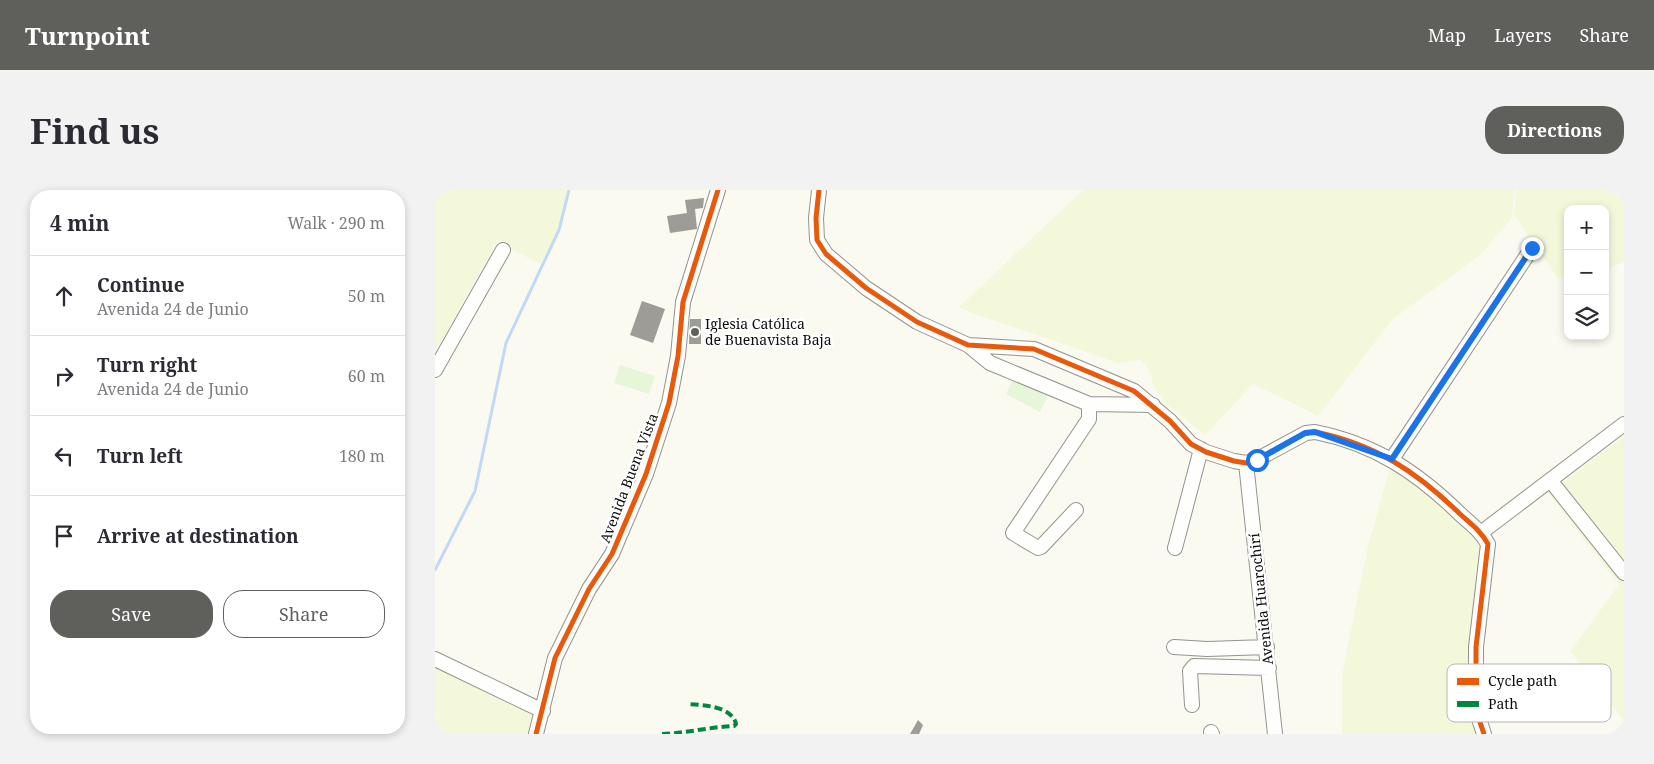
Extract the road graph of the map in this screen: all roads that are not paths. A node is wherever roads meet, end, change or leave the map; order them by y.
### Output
1 (718, 190) edge
2 (819, 190) edge
3 (1532, 248) dead end
4 (503, 250) dead end
5 (968, 345) junction
6 (435, 370) edge
7 (1089, 404) junction
8 (1153, 405) junction
9 (1624, 424) edge
10 (1201, 449) junction
11 (1392, 459) junction
12 (1246, 463) junction
13 (1550, 480) junction
14 (1077, 510) dead end
15 (1481, 532) junction
16 (1175, 548) dead end
17 (1624, 573) edge
18 (1174, 647) dead end
19 (1267, 647) junction
20 (435, 659) edge
21 (1476, 664) edge
22 (1269, 668) junction
23 (1191, 705) dead end
24 (543, 711) junction
25 (1480, 722) edge
26 (535, 734) edge
27 (1275, 734) edge
28 (1484, 734) edge

1 - 24 street, Avenida Buena Vista
2 - 5 street
3 - 11 street
4 - 6 street
5 - 7 street
5 - 8 street
7 - 8 street
7 - 14 street
8 - 10 street
9 - 13 street
10 - 12 street
10 - 16 street
11 - 12 street
11 - 15 street
12 - 19 street, Avenida Huarochirí
13 - 15 street
13 - 17 street
15 - 21 street
18 - 19 street
19 - 22 street, Avenida Huarochirí
20 - 24 street
22 - 23 street
22 - 27 street, Avenida Huarochirí
24 - 26 street, Avenida Buena Vista
25 - 28 street

